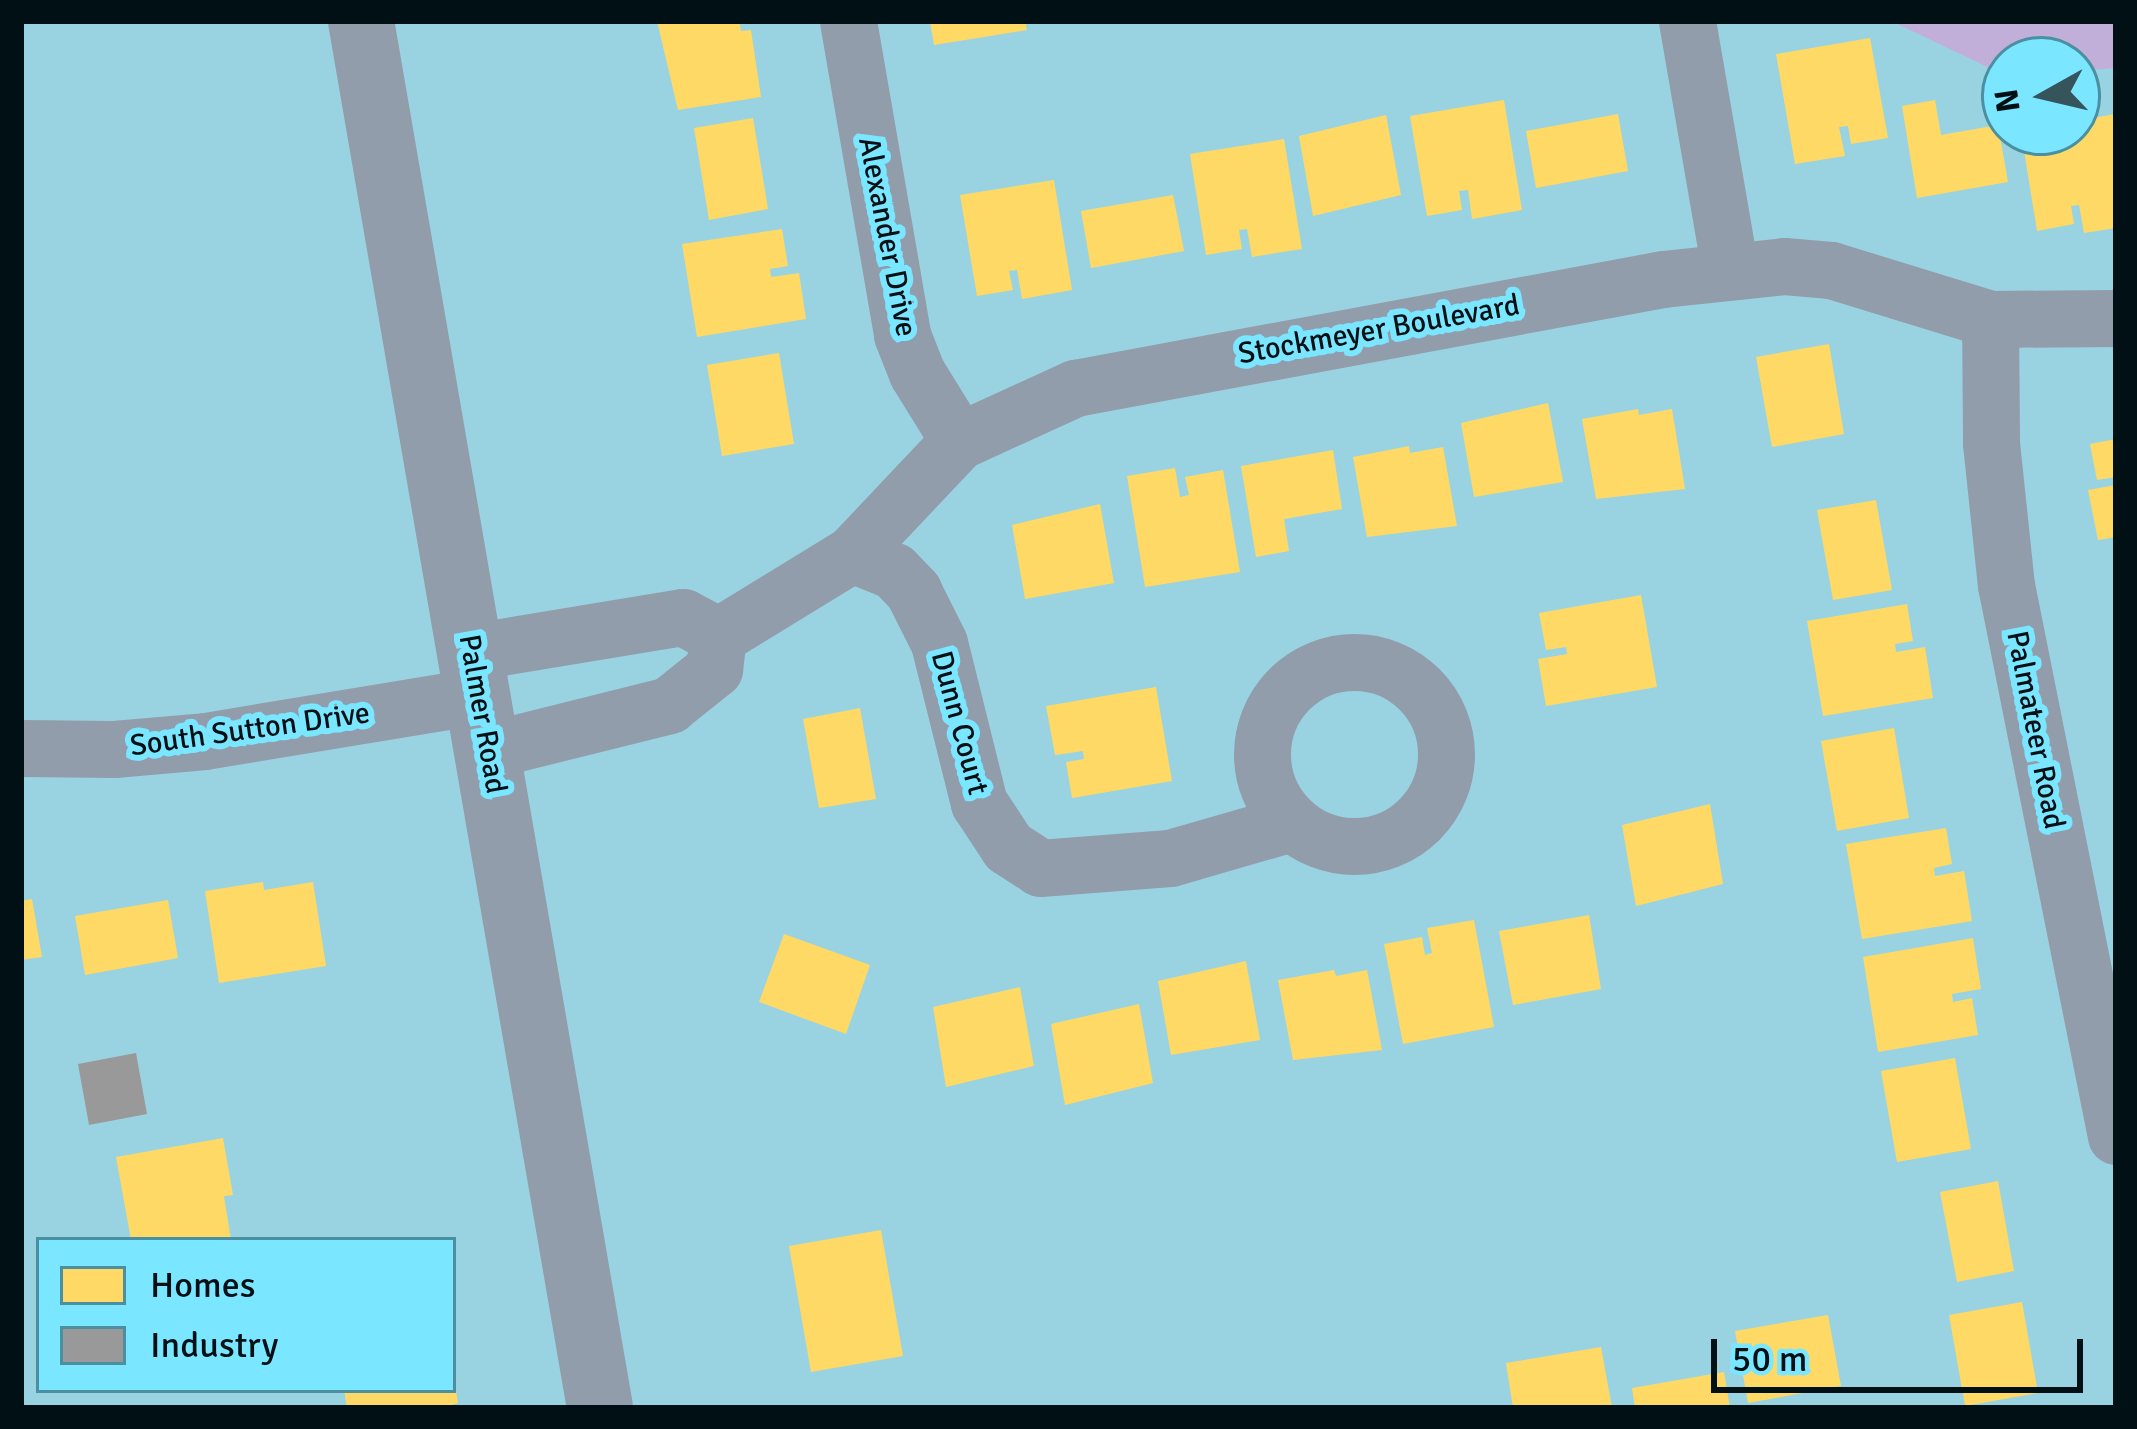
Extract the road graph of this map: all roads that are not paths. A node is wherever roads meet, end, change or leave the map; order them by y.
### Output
1 (361, 21) edge
2 (848, 21) edge
3 (1687, 21) edge
4 (1730, 270) junction
5 (2116, 318) edge
6 (1990, 319) junction
7 (959, 441) junction
8 (852, 554) junction
9 (718, 636) junction
10 (479, 699) junction
11 (21, 748) edge
12 (1291, 823) dead end
13 (2116, 1136) edge
14 (600, 1408) edge

1 - 10 street, Palmer Road
2 - 7 street, Alexander Drive
3 - 4 street
4 - 6 street, Stockmeyer Boulevard
4 - 7 street, Stockmeyer Boulevard
5 - 6 street, Stockmeyer Boulevard
6 - 13 street, Palmateer Road
7 - 8 street, Stockmeyer Boulevard
8 - 9 street, Stockmeyer Boulevard
8 - 12 street, Dunn Court
9 - 10 street
9 - 10 street
10 - 11 street, South Sutton Drive
10 - 14 street, Palmer Road

